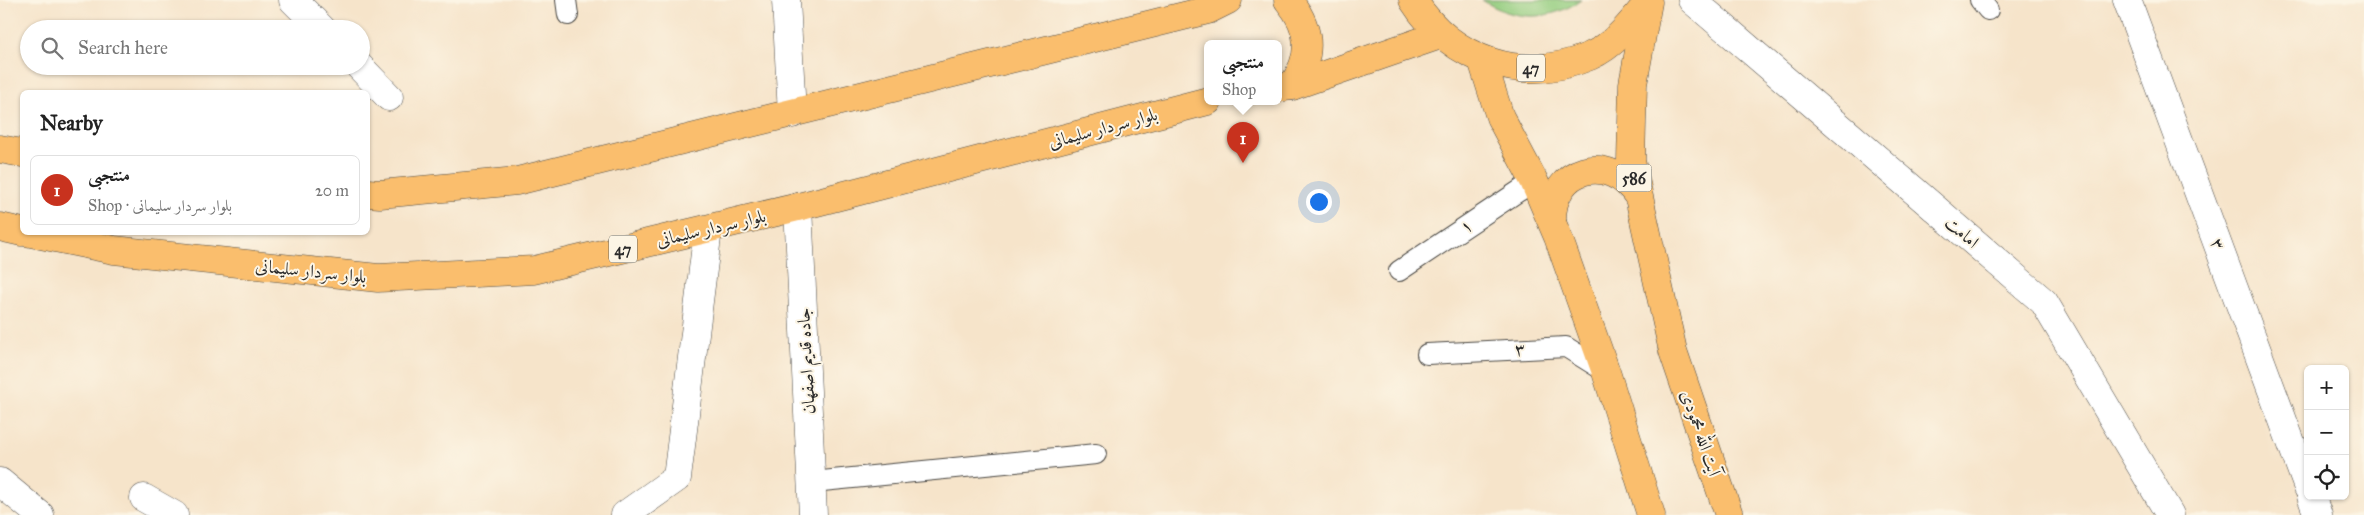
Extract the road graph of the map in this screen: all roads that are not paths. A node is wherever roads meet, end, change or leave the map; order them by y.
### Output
1 (293, 0) edge
2 (786, 0) edge
3 (1228, 0) edge
4 (1288, 0) edge
5 (1412, 0) edge
6 (1692, 0) edge
7 (2127, 0) edge
8 (1649, 1) edge
9 (313, 20) edge
10 (1440, 35) junction
11 (1482, 60) junction
12 (368, 75) edge
13 (1285, 87) edge
14 (389, 97) dead end
15 (1204, 102) edge
16 (792, 114) junction
17 (0, 149) edge
18 (20, 153) edge
19 (1534, 181) junction
20 (370, 193) edge
21 (1638, 196) junction
22 (798, 207) junction
23 (1552, 221) junction
24 (0, 227) edge
25 (708, 229) junction
26 (20, 231) edge
27 (39, 235) edge
28 (1399, 270) dead end
29 (1427, 354) dead end
30 (1606, 372) junction
31 (1096, 454) dead end
32 (2304, 477) edge
33 (0, 482) edge
34 (812, 482) junction
35 (144, 498) dead end
36 (2312, 500) edge
37 (40, 515) edge
38 (174, 515) edge
39 (625, 515) edge
40 (813, 515) edge
41 (1651, 515) edge
42 (1729, 515) edge
43 (2170, 515) edge
44 (2318, 515) edge

1 - 9 street
2 - 16 street
3 - 16 highway
4 - 13 highway
5 - 10 highway, 47
6 - 43 street, امامت
7 - 32 street, ۳
8 - 11 highway, 47
8 - 21 highway, 586
10 - 11 highway, 47
10 - 13 highway
11 - 19 highway
12 - 14 street
15 - 22 highway, بلوار سردار سلیمانی / 47
16 - 20 highway
17 - 18 highway
19 - 23 highway
19 - 28 lane, ۱
21 - 23 highway
21 - 42 highway, آیت الله محمودی / 586
22 - 25 highway, بلوار سردار سلیمانی / 47
22 - 34 street, جاده قدیم اصفهان
23 - 30 highway
24 - 26 highway, بلوار سردار سلیمانی / 47
25 - 27 highway, بلوار سردار سلیمانی / 47
25 - 39 street
29 - 30 lane, ۳
30 - 41 highway
31 - 34 lane
33 - 37 street
34 - 40 street, جاده قدیم اصفهان
35 - 38 street
36 - 44 street

